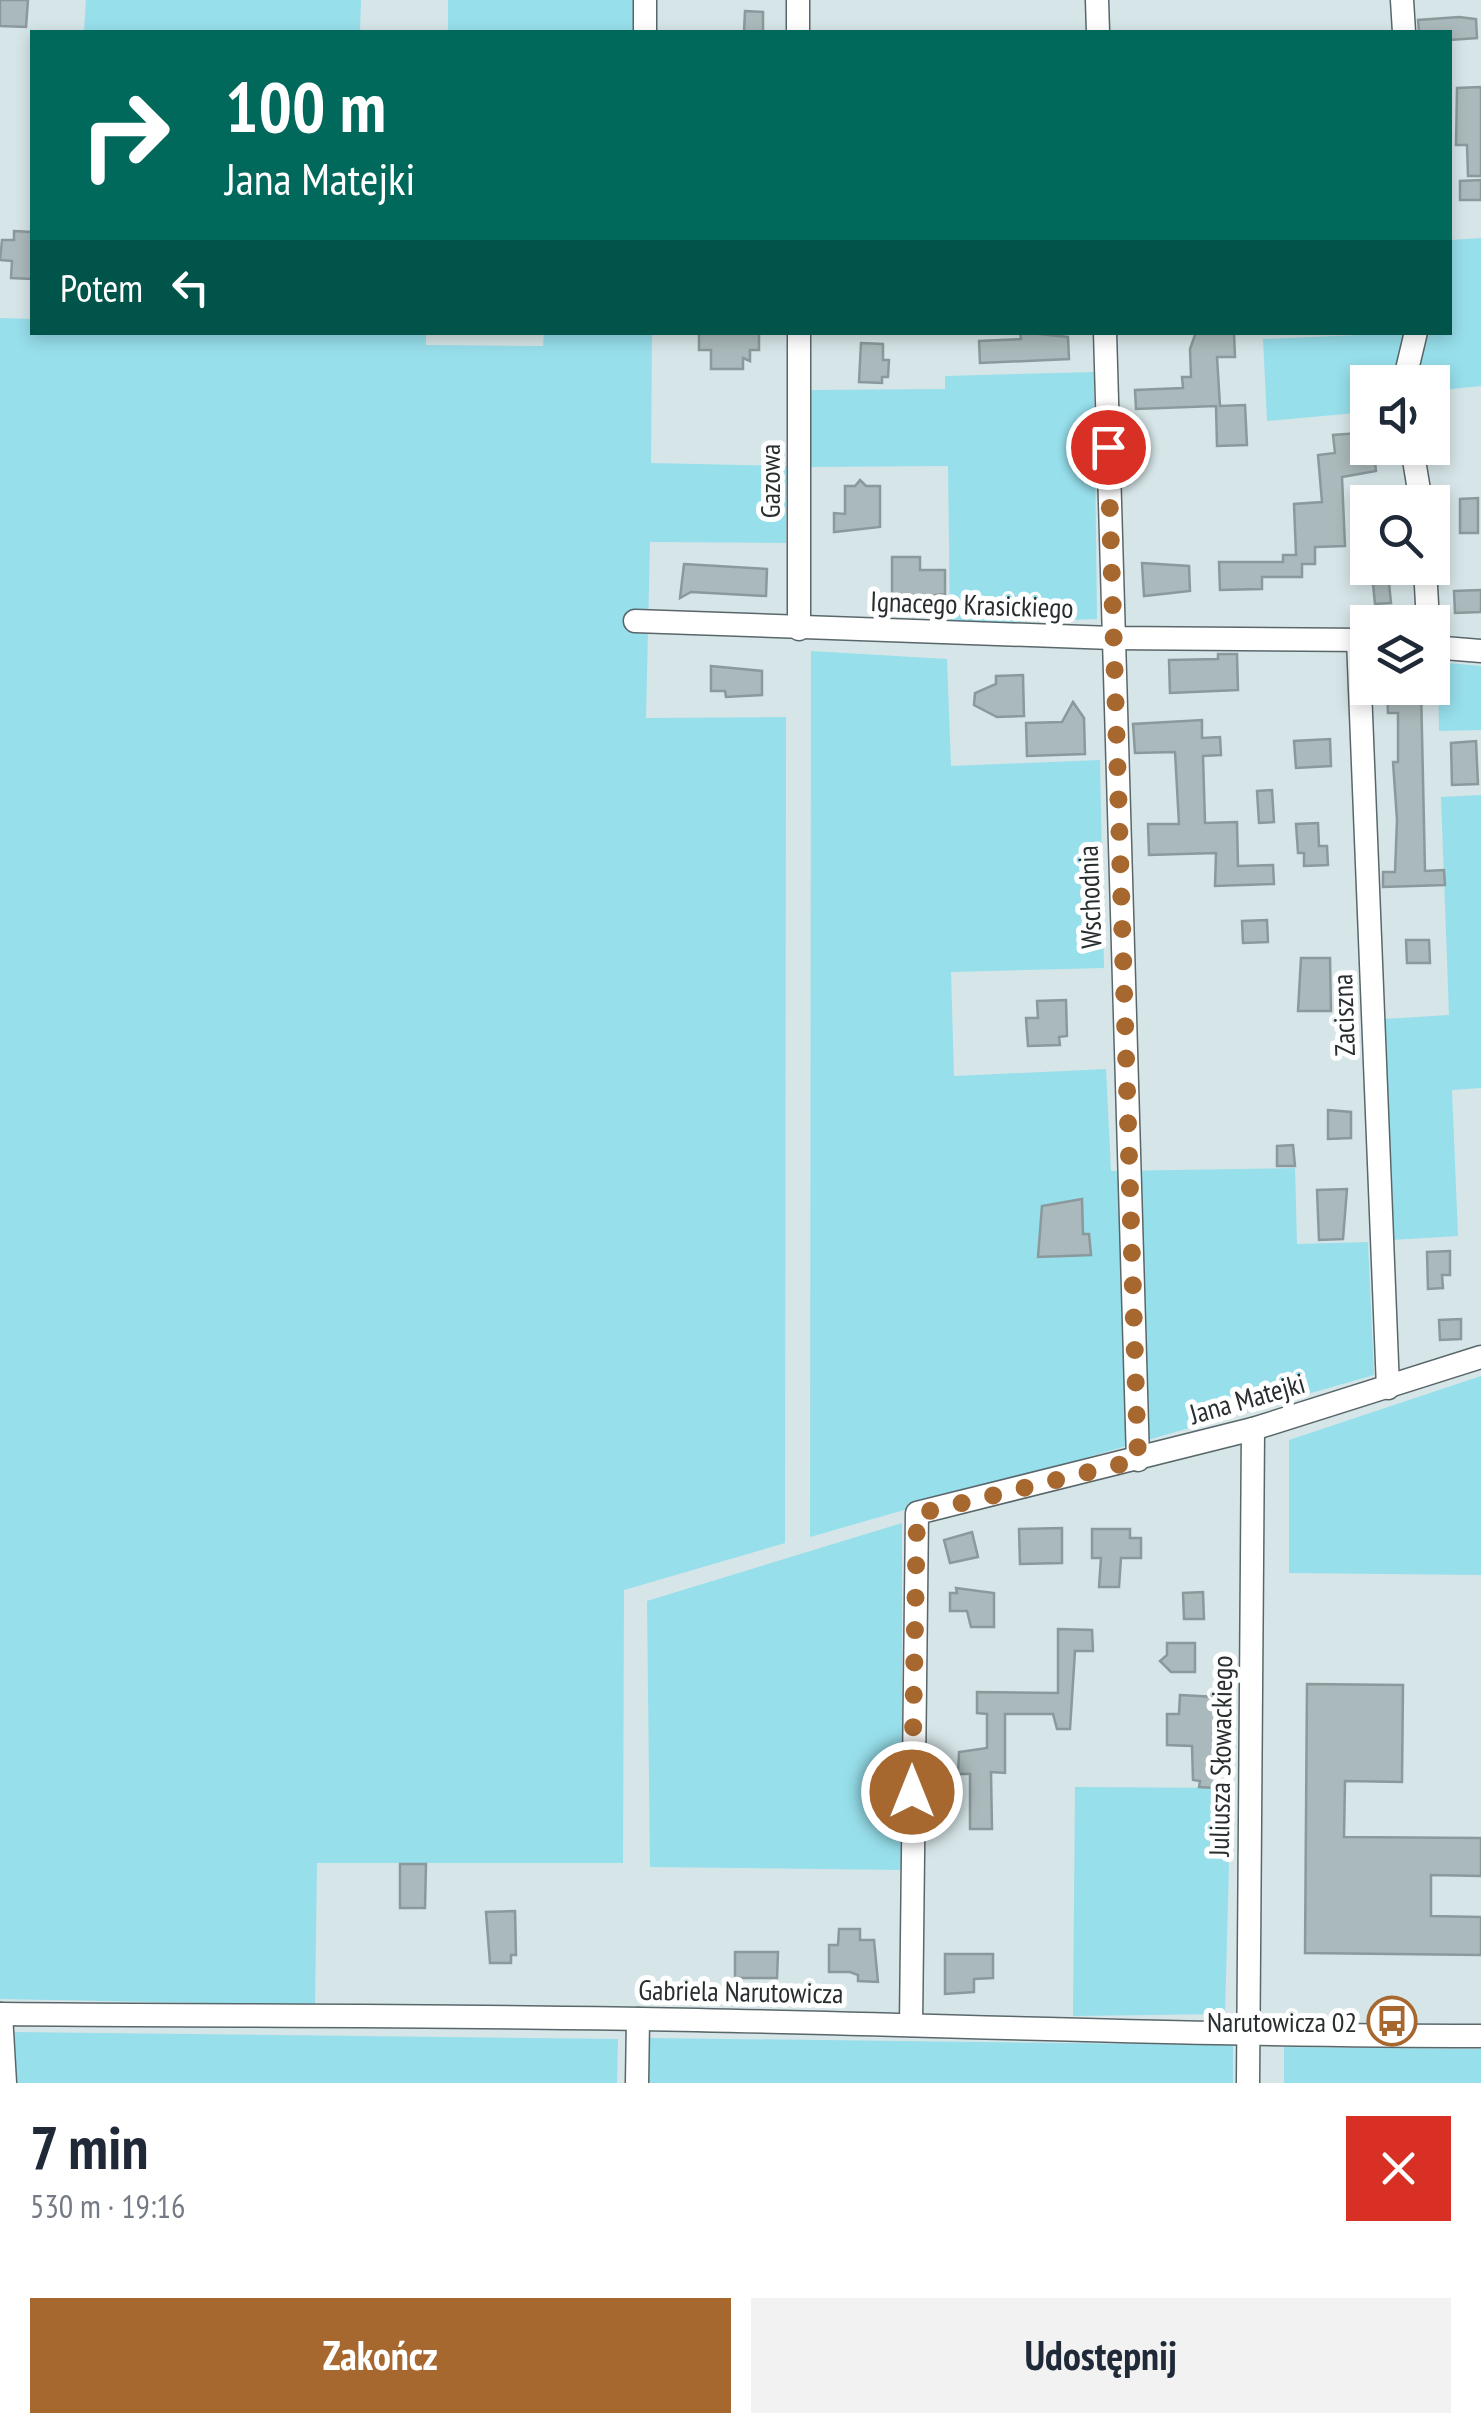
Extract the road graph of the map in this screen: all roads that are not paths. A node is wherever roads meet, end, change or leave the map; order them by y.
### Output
1 (645, 0) edge
2 (798, 0) edge
3 (1097, 0) edge
4 (1402, 0) edge
5 (645, 30) edge
6 (798, 30) edge
7 (1098, 30) edge
8 (1404, 30) edge
9 (798, 335) edge
10 (1105, 335) edge
11 (1415, 335) edge
12 (1408, 365) edge
13 (635, 621) dead end
14 (799, 629) junction
15 (1112, 638) junction
16 (1350, 639) edge
17 (1450, 648) edge
18 (1481, 651) edge
19 (1365, 705) edge
20 (1481, 1357) edge
21 (1388, 1388) junction
22 (1252, 1429) junction
23 (1138, 1460) junction
24 (0, 2014) edge
25 (638, 2019) junction
26 (911, 2025) junction
27 (1247, 2036) junction
28 (1481, 2036) edge
29 (4, 2083) edge
30 (637, 2083) edge
31 (1248, 2083) edge

1 - 5 street
2 - 6 street
3 - 7 street
4 - 8 street
9 - 14 street, Gazowa
10 - 15 street, Wschodnia
11 - 12 street
13 - 14 street, Ignacego Krasickiego
14 - 15 street, Ignacego Krasickiego
15 - 16 street, Ignacego Krasickiego
15 - 23 street, Wschodnia
17 - 18 street
19 - 21 street, Zaciszna
20 - 21 street, Jana Matejki
21 - 22 street, Jana Matejki
22 - 23 street, Jana Matejki
22 - 27 street, Juliusza Słowackiego
23 - 26 street, Jana Matejki
24 - 25 street, Gabriela Narutowicza
24 - 29 street
25 - 26 street, Gabriela Narutowicza
25 - 30 street
26 - 27 street, Gabriela Narutowicza
27 - 28 street, Gabriela Narutowicza
27 - 31 street, Juliusza Słowackiego

